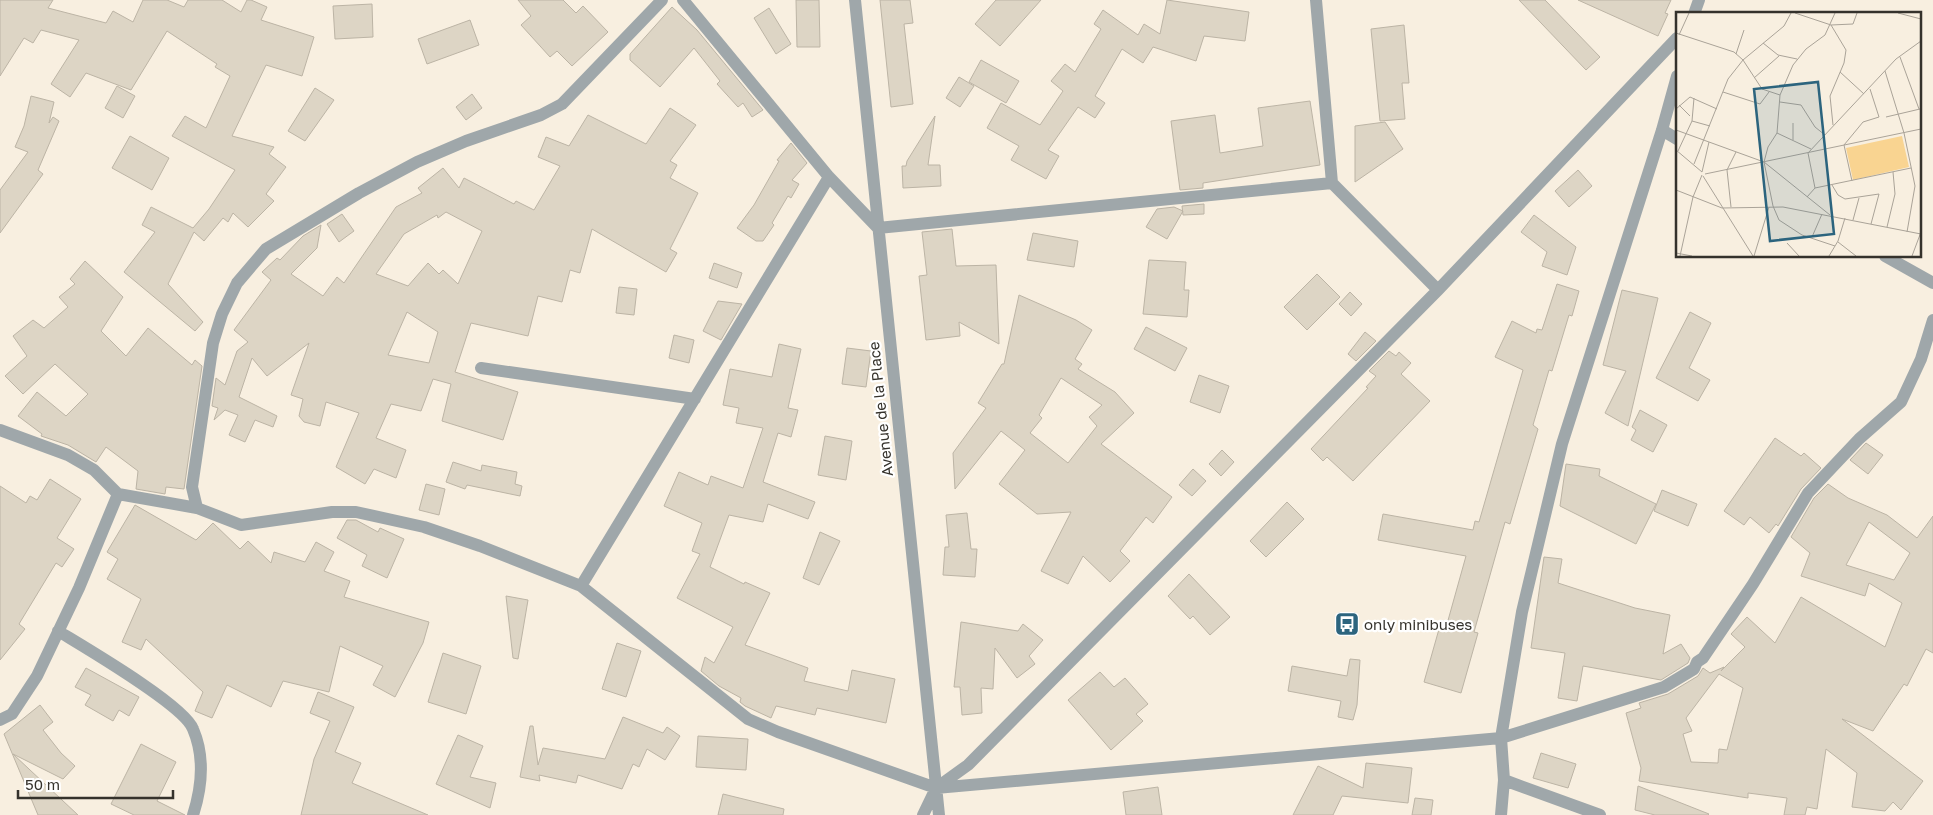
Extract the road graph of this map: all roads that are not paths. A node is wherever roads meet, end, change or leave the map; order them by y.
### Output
1 (662, 0) edge
2 (683, 0) edge
3 (855, 0) edge
4 (1316, 0) edge
5 (1699, 0) edge
6 (1695, 12) edge
7 (1676, 39) edge
8 (1676, 80) edge
9 (1662, 130) junction
10 (1676, 137) edge
11 (829, 177) junction
12 (1332, 183) junction
13 (878, 228) junction
14 (1889, 258) edge
15 (1933, 283) edge
16 (1438, 290) junction
17 (1933, 320) edge
18 (480, 368) dead end
19 (695, 399) junction
20 (0, 430) edge
21 (118, 494) junction
22 (197, 508) junction
23 (581, 586) junction
24 (58, 631) junction
25 (0, 720) edge
26 (1501, 738) junction
27 (1504, 780) junction
28 (936, 788) junction
29 (193, 815) edge
30 (923, 815) edge
31 (938, 815) edge
32 (1501, 815) edge
33 (1600, 815) edge

1 - 22 street
2 - 11 street
3 - 13 street, Avenue de la Place
4 - 12 street
5 - 6 street
7 - 16 street
8 - 9 street
9 - 10 street
9 - 26 street
11 - 13 street
11 - 19 street
12 - 13 street
12 - 16 street
13 - 28 street, Avenue de la Place
14 - 15 street
16 - 28 street
17 - 26 street
18 - 19 street
19 - 23 street
20 - 21 street
21 - 22 street
21 - 24 street
22 - 23 street
23 - 28 street
24 - 25 street
24 - 29 street
26 - 27 street
26 - 28 street
27 - 32 street
27 - 33 street
28 - 30 street
28 - 31 street, Avenue de la Place

